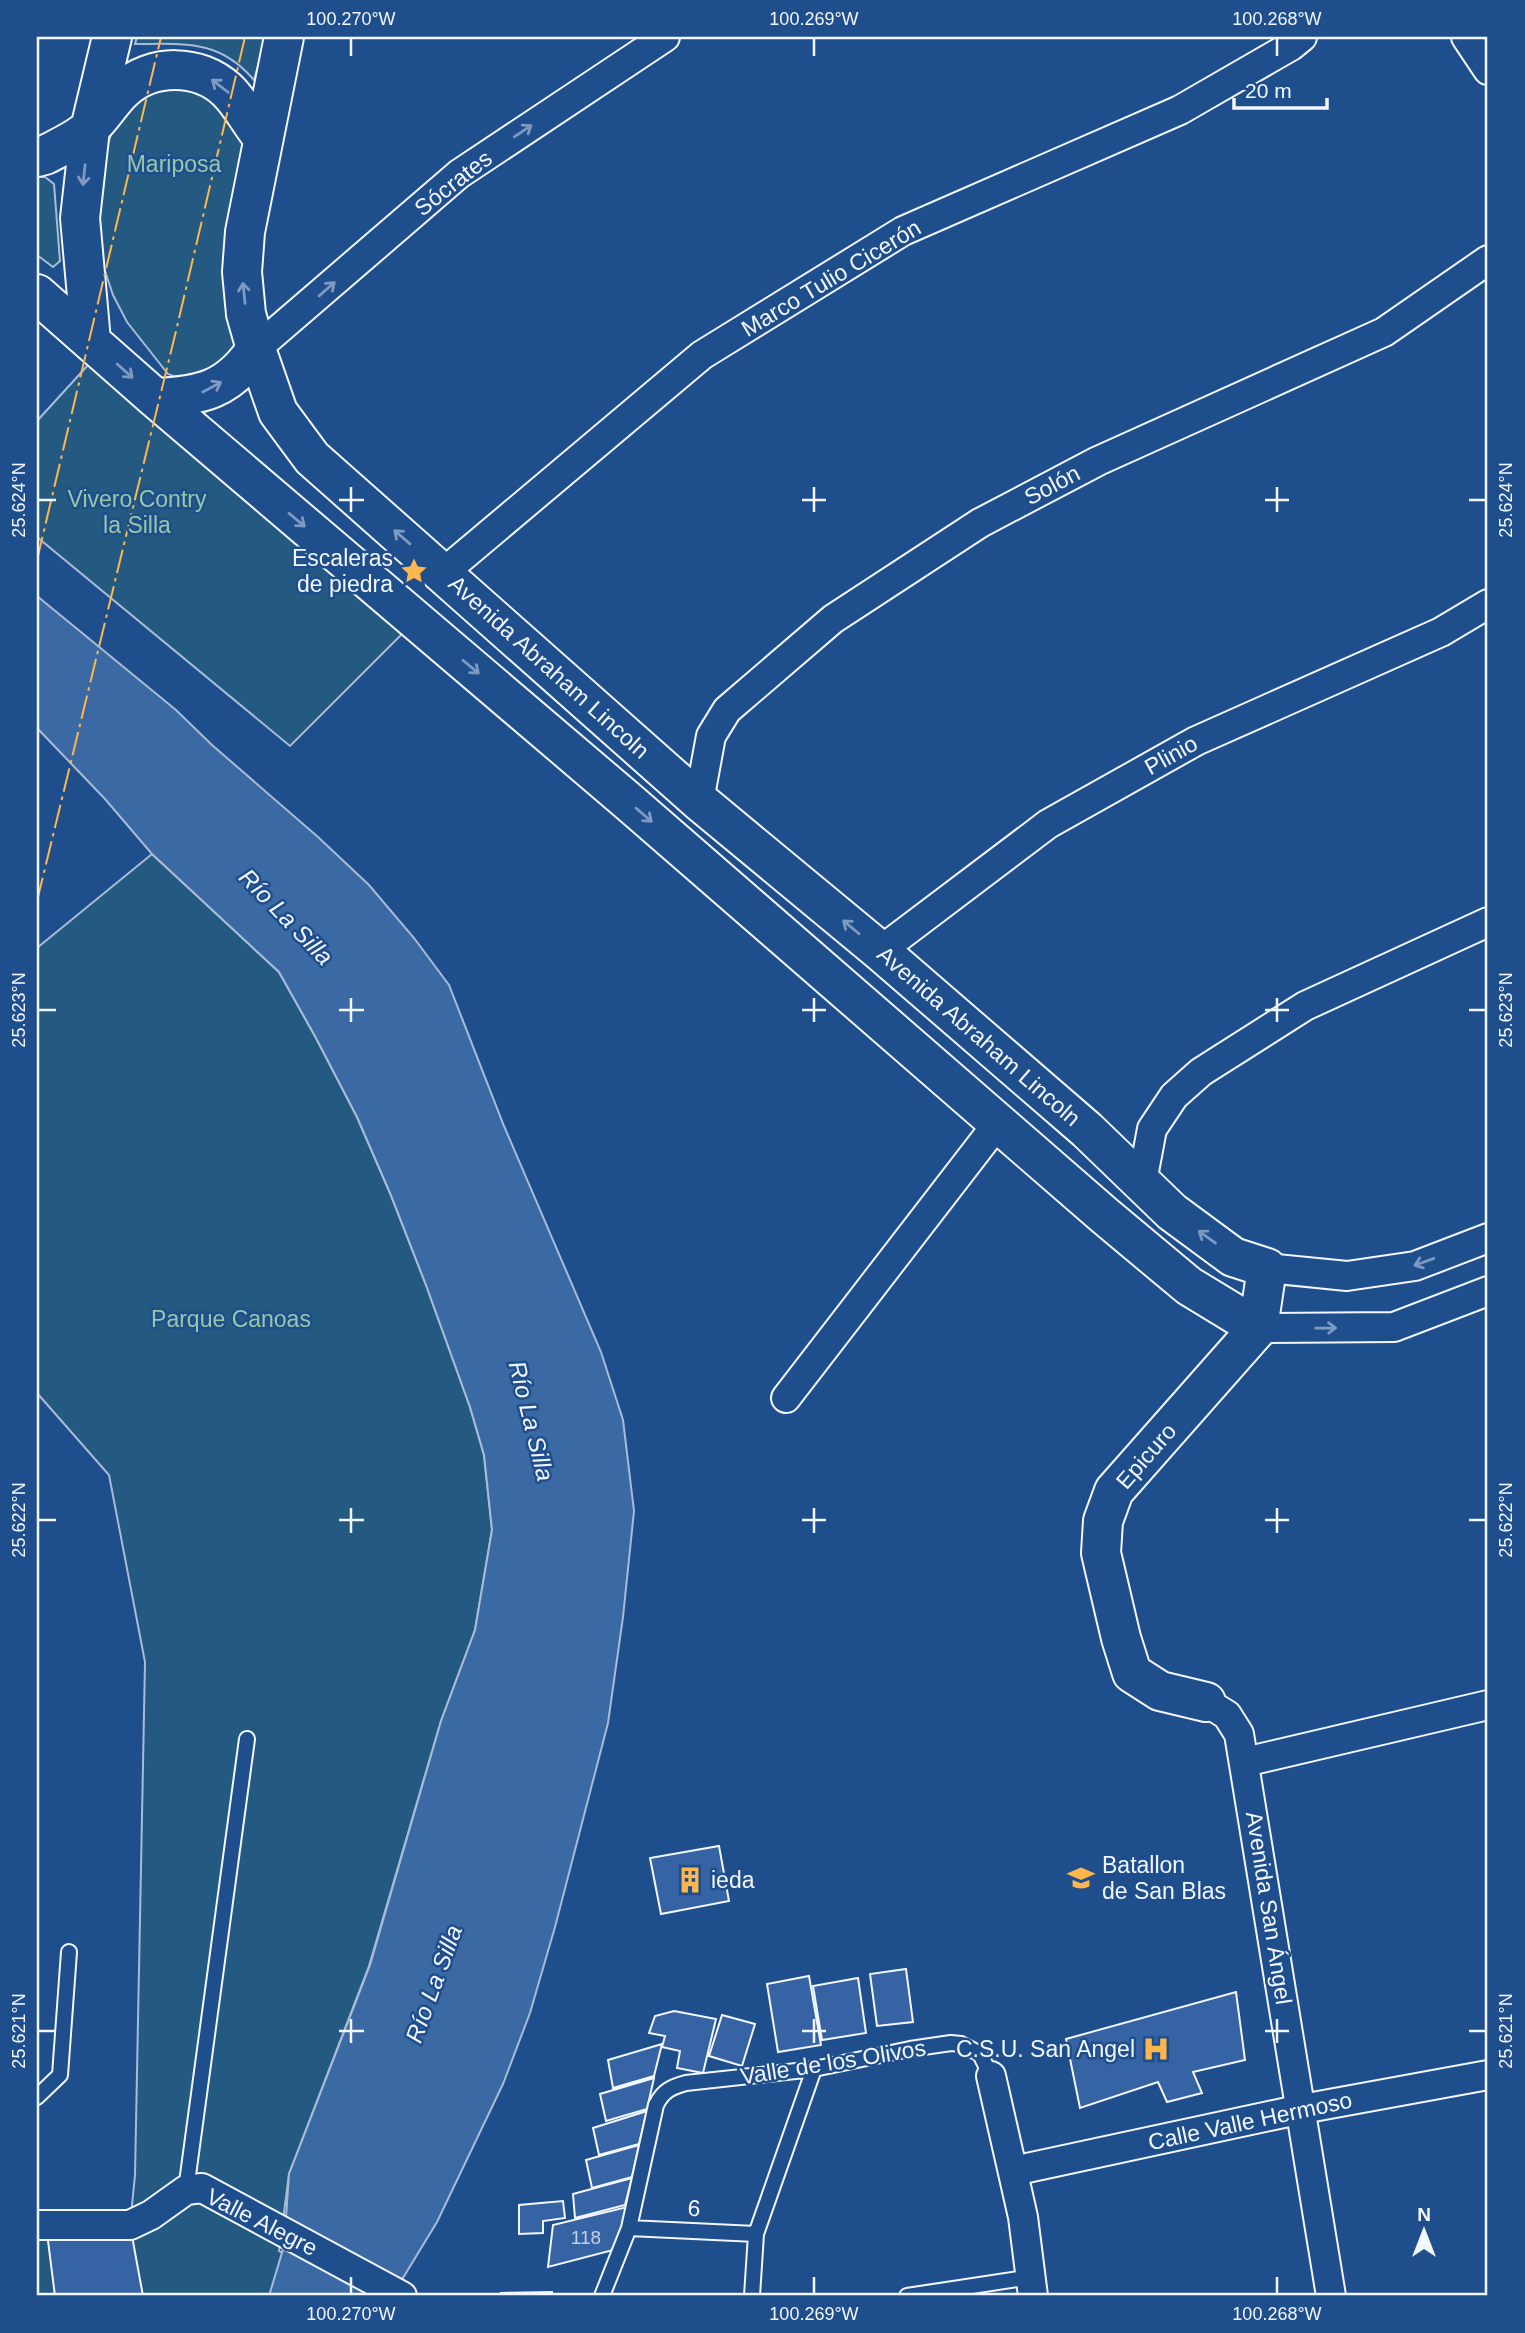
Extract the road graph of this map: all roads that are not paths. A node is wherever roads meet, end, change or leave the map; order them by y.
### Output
1 (112, 37) edge
2 (284, 37) edge
3 (665, 37) edge
4 (1302, 37) edge
5 (1465, 37) edge
6 (1488, 70) edge
7 (90, 129) junction
8 (263, 138) junction
9 (37, 157) edge
10 (1488, 260) edge
11 (37, 294) edge
12 (91, 341) junction
13 (256, 349) junction
14 (155, 398) junction
15 (443, 573) junction
16 (1488, 604) edge
17 (699, 801) junction
18 (1488, 922) edge
19 (880, 951) junction
20 (998, 1123) junction
21 (1142, 1182) junction
22 (1488, 1238) edge
23 (1267, 1268) junction
24 (1488, 1291) edge
25 (1258, 1328) junction
26 (786, 1398) dead end
27 (1206, 1702) joint
28 (1488, 1705) edge
29 (247, 1739) dead end
30 (1245, 1762) junction
31 (69, 1952) dead end
32 (814, 2069) junction
33 (1488, 2075) edge
34 (991, 2076) joint
35 (37, 2097) edge
36 (1301, 2109) junction
37 (1013, 2171) junction
38 (194, 2189) junction
39 (37, 2225) edge
40 (629, 2228) junction
41 (756, 2234) junction
42 (1032, 2287) edge
43 (402, 2296) edge
44 (602, 2296) edge
45 (752, 2296) edge
46 (907, 2296) edge
47 (1331, 2296) edge

1 - 7 street
2 - 8 street, Avenida Abraham Lincoln
13 -> 3 street, Sócrates
4 - 15 street, Marco Tulio Cicerón
5 - 6 street
8 -> 7 street
7 - 9 street
7 -> 12 street
13 -> 8 street, Avenida Abraham Lincoln
10 - 17 street, Solón
11 - 12 street, Avenida Abraham Lincoln
12 -> 14 street, Avenida Abraham Lincoln
14 -> 13 street
15 -> 13 street, Avenida Abraham Lincoln
14 -> 20 street, Avenida Abraham Lincoln
15 - 17 street, Avenida Abraham Lincoln
16 - 19 street, Plinio
19 -> 17 street, Avenida Abraham Lincoln
18 - 21 street
19 - 21 street, Avenida Abraham Lincoln
20 - 25 street, Avenida Abraham Lincoln
20 - 26 street
23 -> 21 street, Avenida Abraham Lincoln
22 -> 23 street
23 - 25 street
25 -> 24 street
25 - 27 street, Epicuro
27 - 30 street, Avenida San Ángel
28 - 30 street
29 - 38 lane
30 - 36 street, Avenida San Ángel
31 - 35 lane
32 - 34 lane, Valle de los Olivos
32 - 40 lane, Valle de los Olivos
32 - 41 lane
33 - 36 street, Calle Valle Hermoso
34 - 37 street, Valle de los Olivos
36 - 37 street, Calle Valle Hermoso
36 - 47 street, Avenida San Ángel
37 - 42 street, Valle de los Olivos
38 - 39 street, Valle Alegre
38 - 43 street, Valle Alegre
40 - 41 lane, 6
40 - 44 lane
41 - 45 lane
42 - 46 lane

